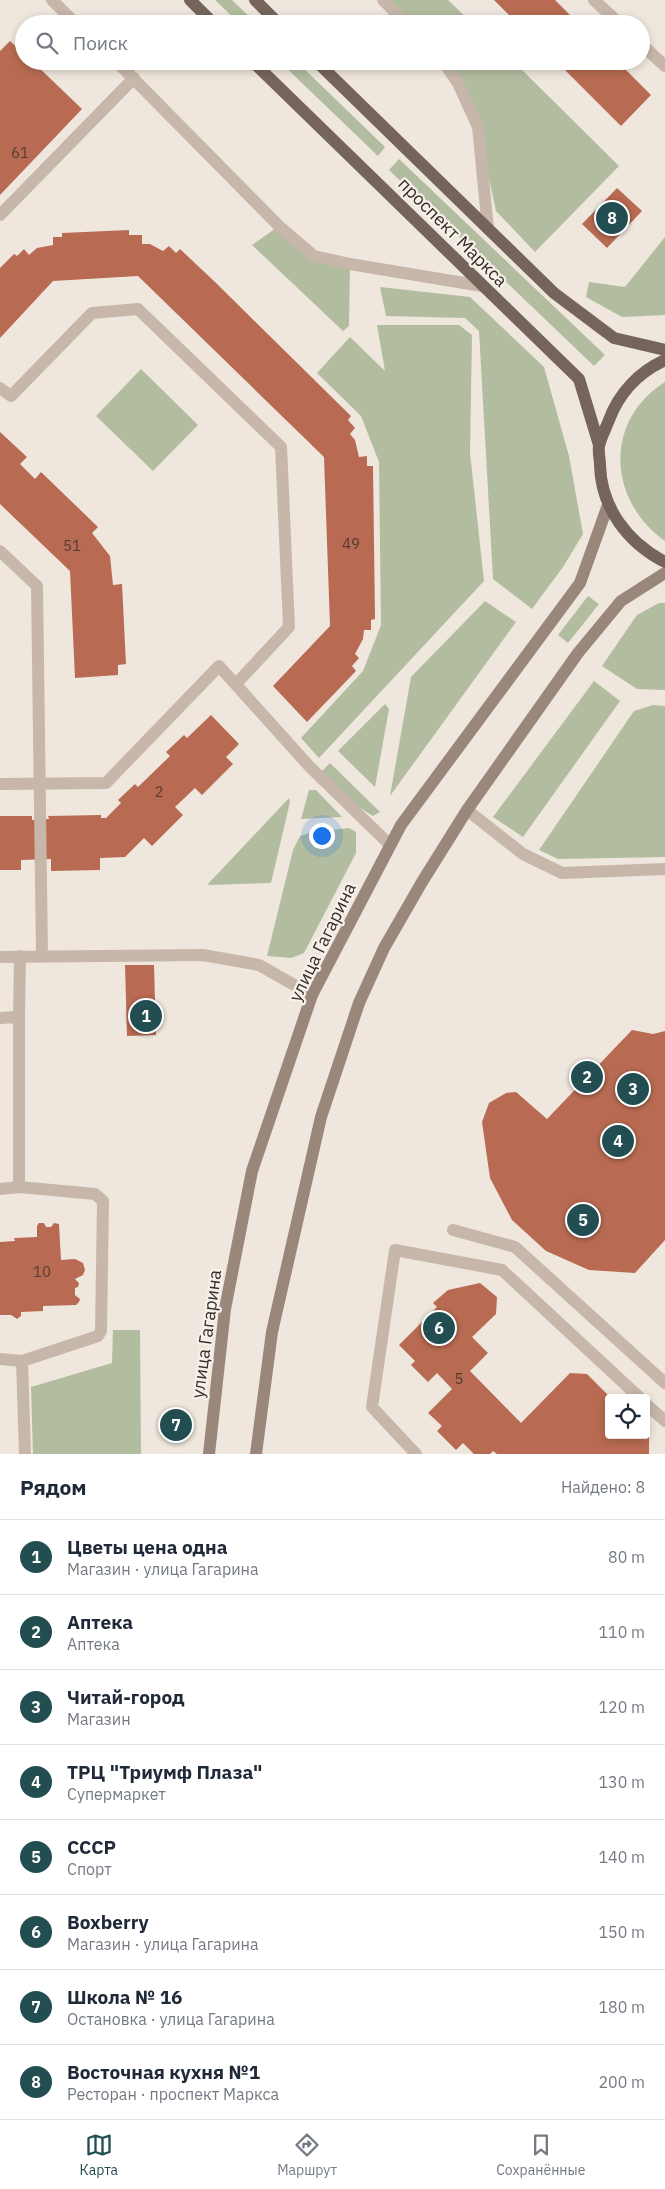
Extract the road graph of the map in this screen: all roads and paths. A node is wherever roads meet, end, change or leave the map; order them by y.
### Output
1 (52, 0) edge
2 (190, 0) edge
3 (255, 0) edge
4 (384, 0) edge
5 (594, 0) edge
6 (67, 15) edge
7 (205, 15) edge
8 (270, 15) edge
9 (398, 15) edge
10 (610, 15) edge
11 (650, 52) edge
12 (665, 66) edge
13 (126, 70) edge
14 (261, 70) edge
15 (325, 70) edge
16 (449, 70) edge
17 (134, 78) junction
18 (0, 215) edge
19 (488, 229) junction
20 (482, 286) junction
21 (665, 350) edge
22 (665, 360) edge
23 (0, 388) edge
24 (599, 446) junction
25 (608, 505) junction
26 (0, 551) edge
27 (665, 562) edge
28 (665, 573) edge
29 (236, 684) junction
30 (0, 784) edge
31 (40, 784) junction
32 (467, 810) junction
33 (390, 845) junction
34 (665, 869) edge
35 (20, 956) junction
36 (42, 956) junction
37 (0, 957) edge
38 (312, 995) junction
39 (19, 1017) junction
40 (0, 1018) edge
41 (19, 1187) junction
42 (0, 1189) edge
43 (453, 1230) dead end
44 (0, 1359) edge
45 (22, 1361) junction
46 (665, 1383) edge
47 (636, 1394) edge
48 (650, 1408) edge
49 (665, 1422) edge
50 (25, 1454) edge
51 (209, 1454) edge
52 (256, 1454) edge
53 (416, 1454) edge

1 - 6 lane
2 - 7 main road
3 - 8 main road
4 - 9 lane
5 - 10 lane
11 - 12 lane
13 - 17 lane
14 - 20 main road, проспект Маркса
15 - 19 main road, проспект Маркса
16 - 19 lane
17 - 18 lane
17 - 20 lane
19 - 21 main road, проспект Маркса
20 - 24 main road, проспект Маркса
22 - 24 main road
23 - 29 lane
24 - 25 main road
25 - 27 main road
25 - 33 main road, улица Гагарина
26 - 31 lane
28 - 32 main road
29 - 31 lane
29 - 33 lane
30 - 31 lane
31 - 36 lane
32 - 34 lane
32 - 52 main road
33 - 38 main road, улица Гагарина
35 - 36 lane
35 - 37 lane
35 - 39 lane
36 - 38 lane
38 - 51 main road, улица Гагарина
39 - 40 lane
39 - 41 lane
41 - 42 lane
41 - 45 lane
43 - 46 lane
44 - 45 lane
45 - 50 lane
47 - 53 lane
48 - 49 lane

